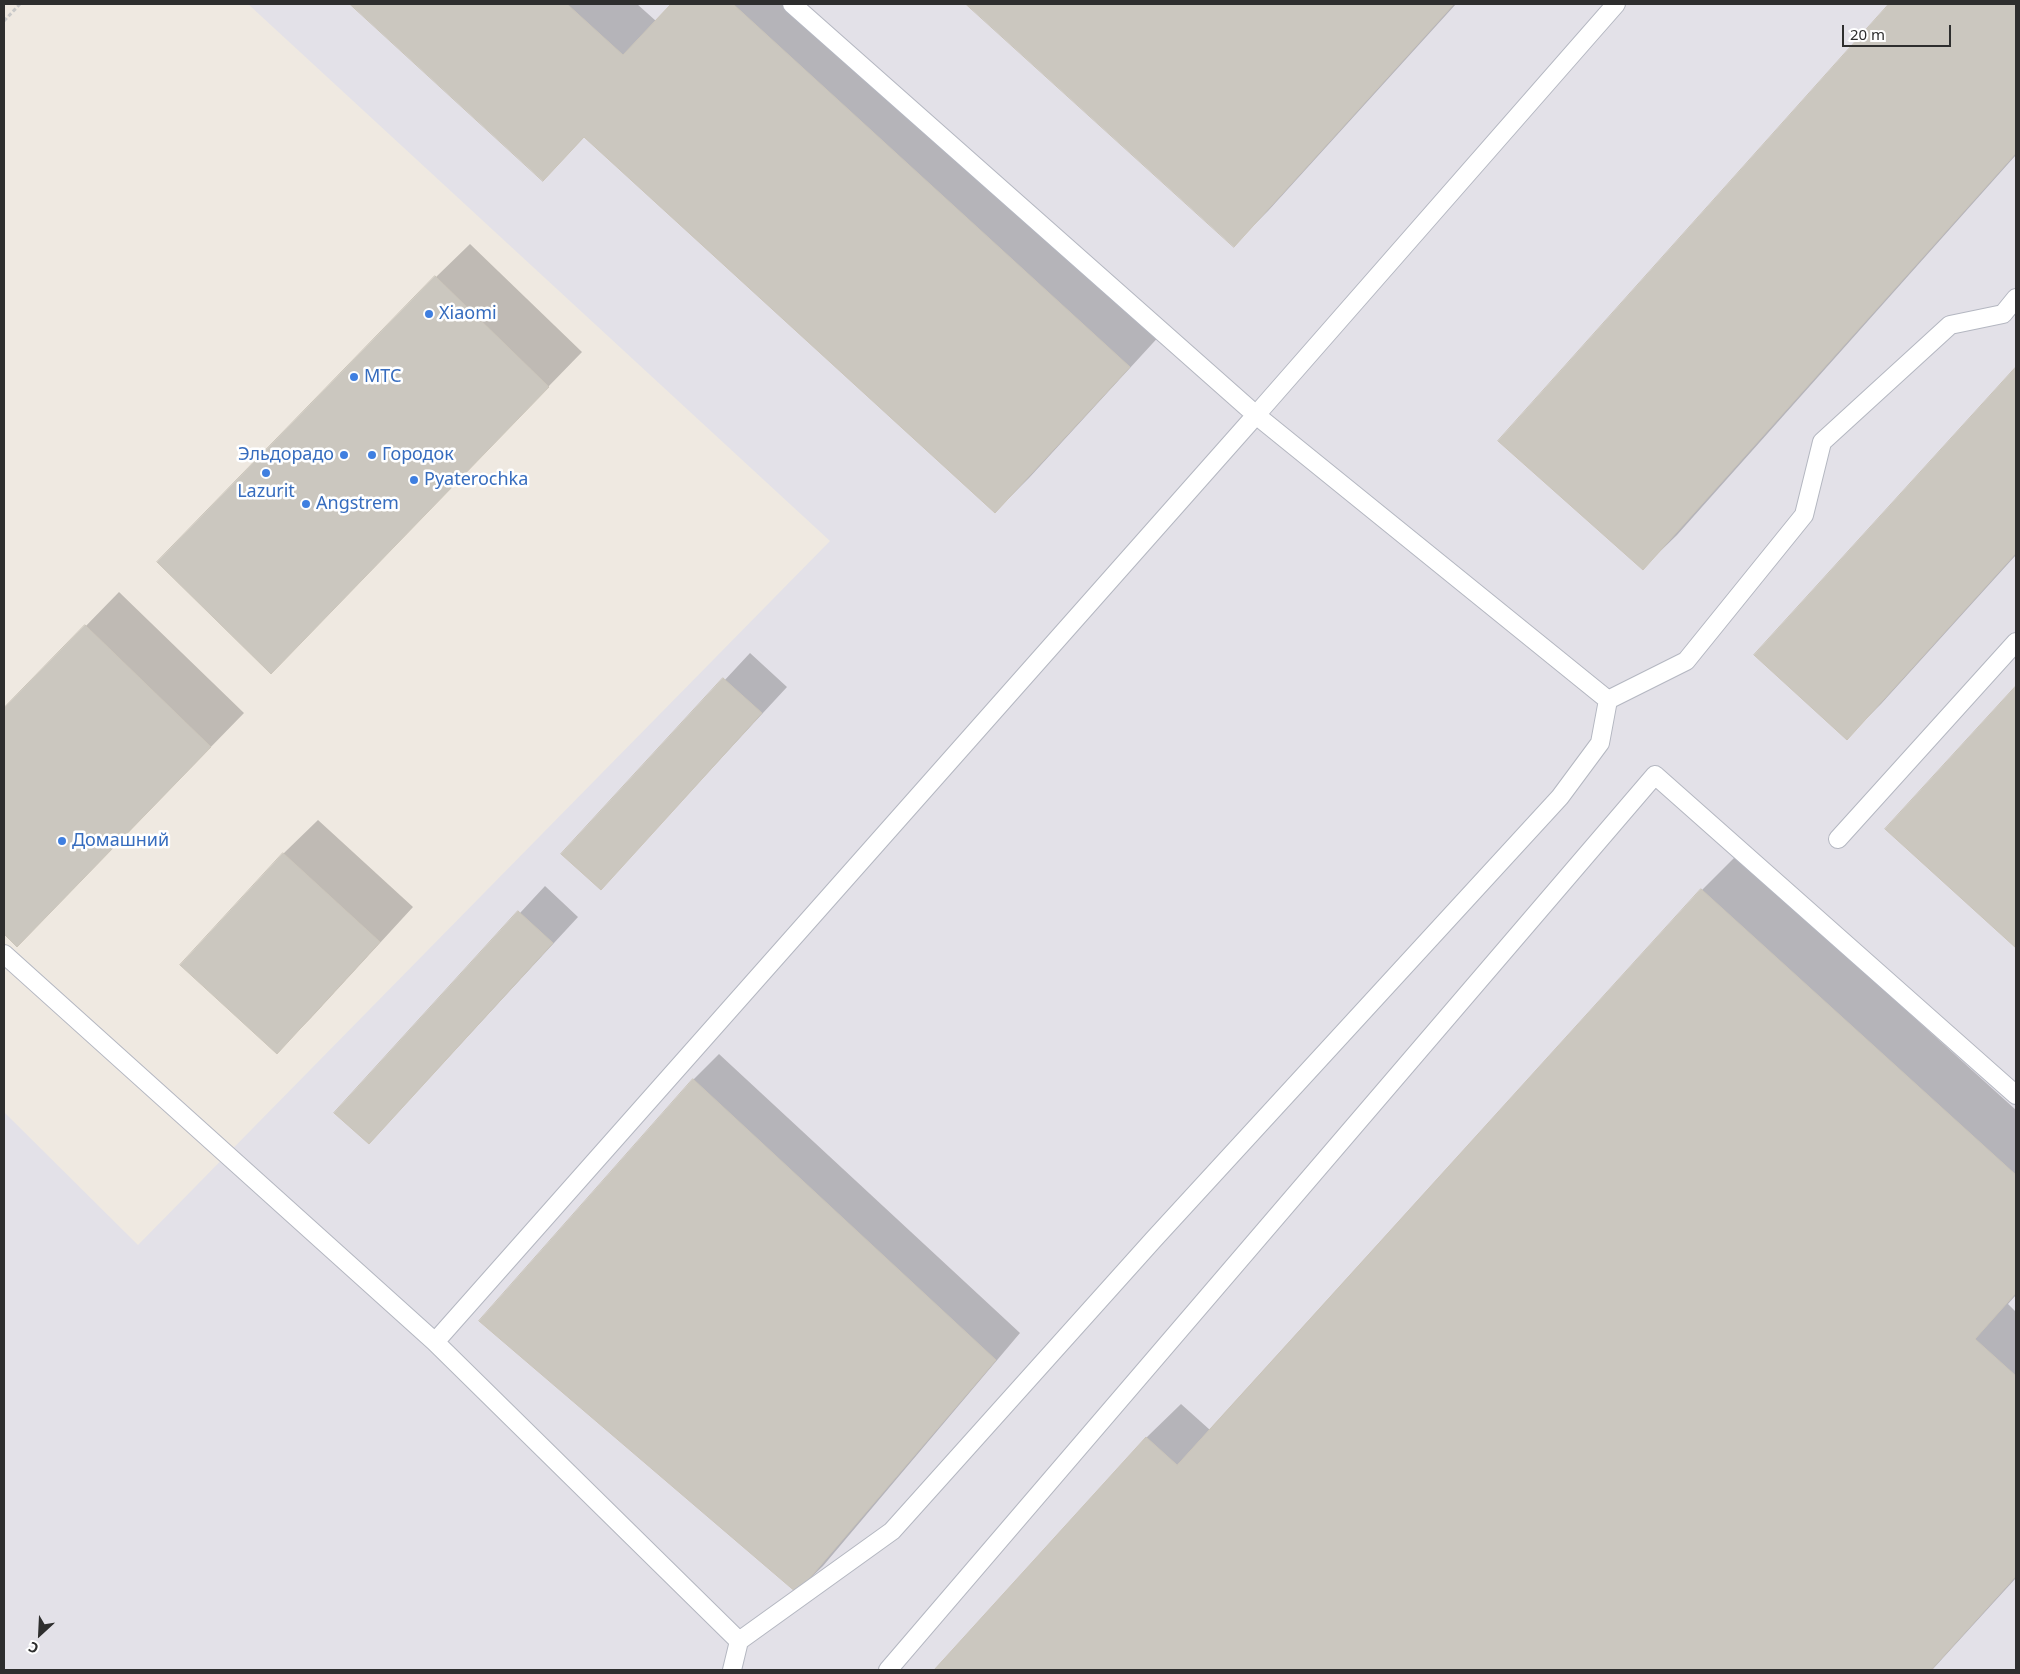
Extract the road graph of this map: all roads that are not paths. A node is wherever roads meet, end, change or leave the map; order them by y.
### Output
1 (792, 4) edge
2 (1616, 4) edge
3 (2016, 298) edge
4 (1256, 415) junction
5 (2016, 642) edge
6 (1608, 700) junction
7 (1838, 839) dead end
8 (4, 954) edge
9 (2016, 1095) edge
10 (435, 1342) junction
11 (739, 1641) junction
12 (732, 1670) edge
13 (888, 1670) edge

1 - 4 lane
2 - 4 lane
3 - 6 lane
4 - 6 lane
4 - 10 lane
5 - 7 lane
6 - 11 lane
8 - 10 lane
9 - 13 lane
10 - 11 lane
11 - 12 lane

